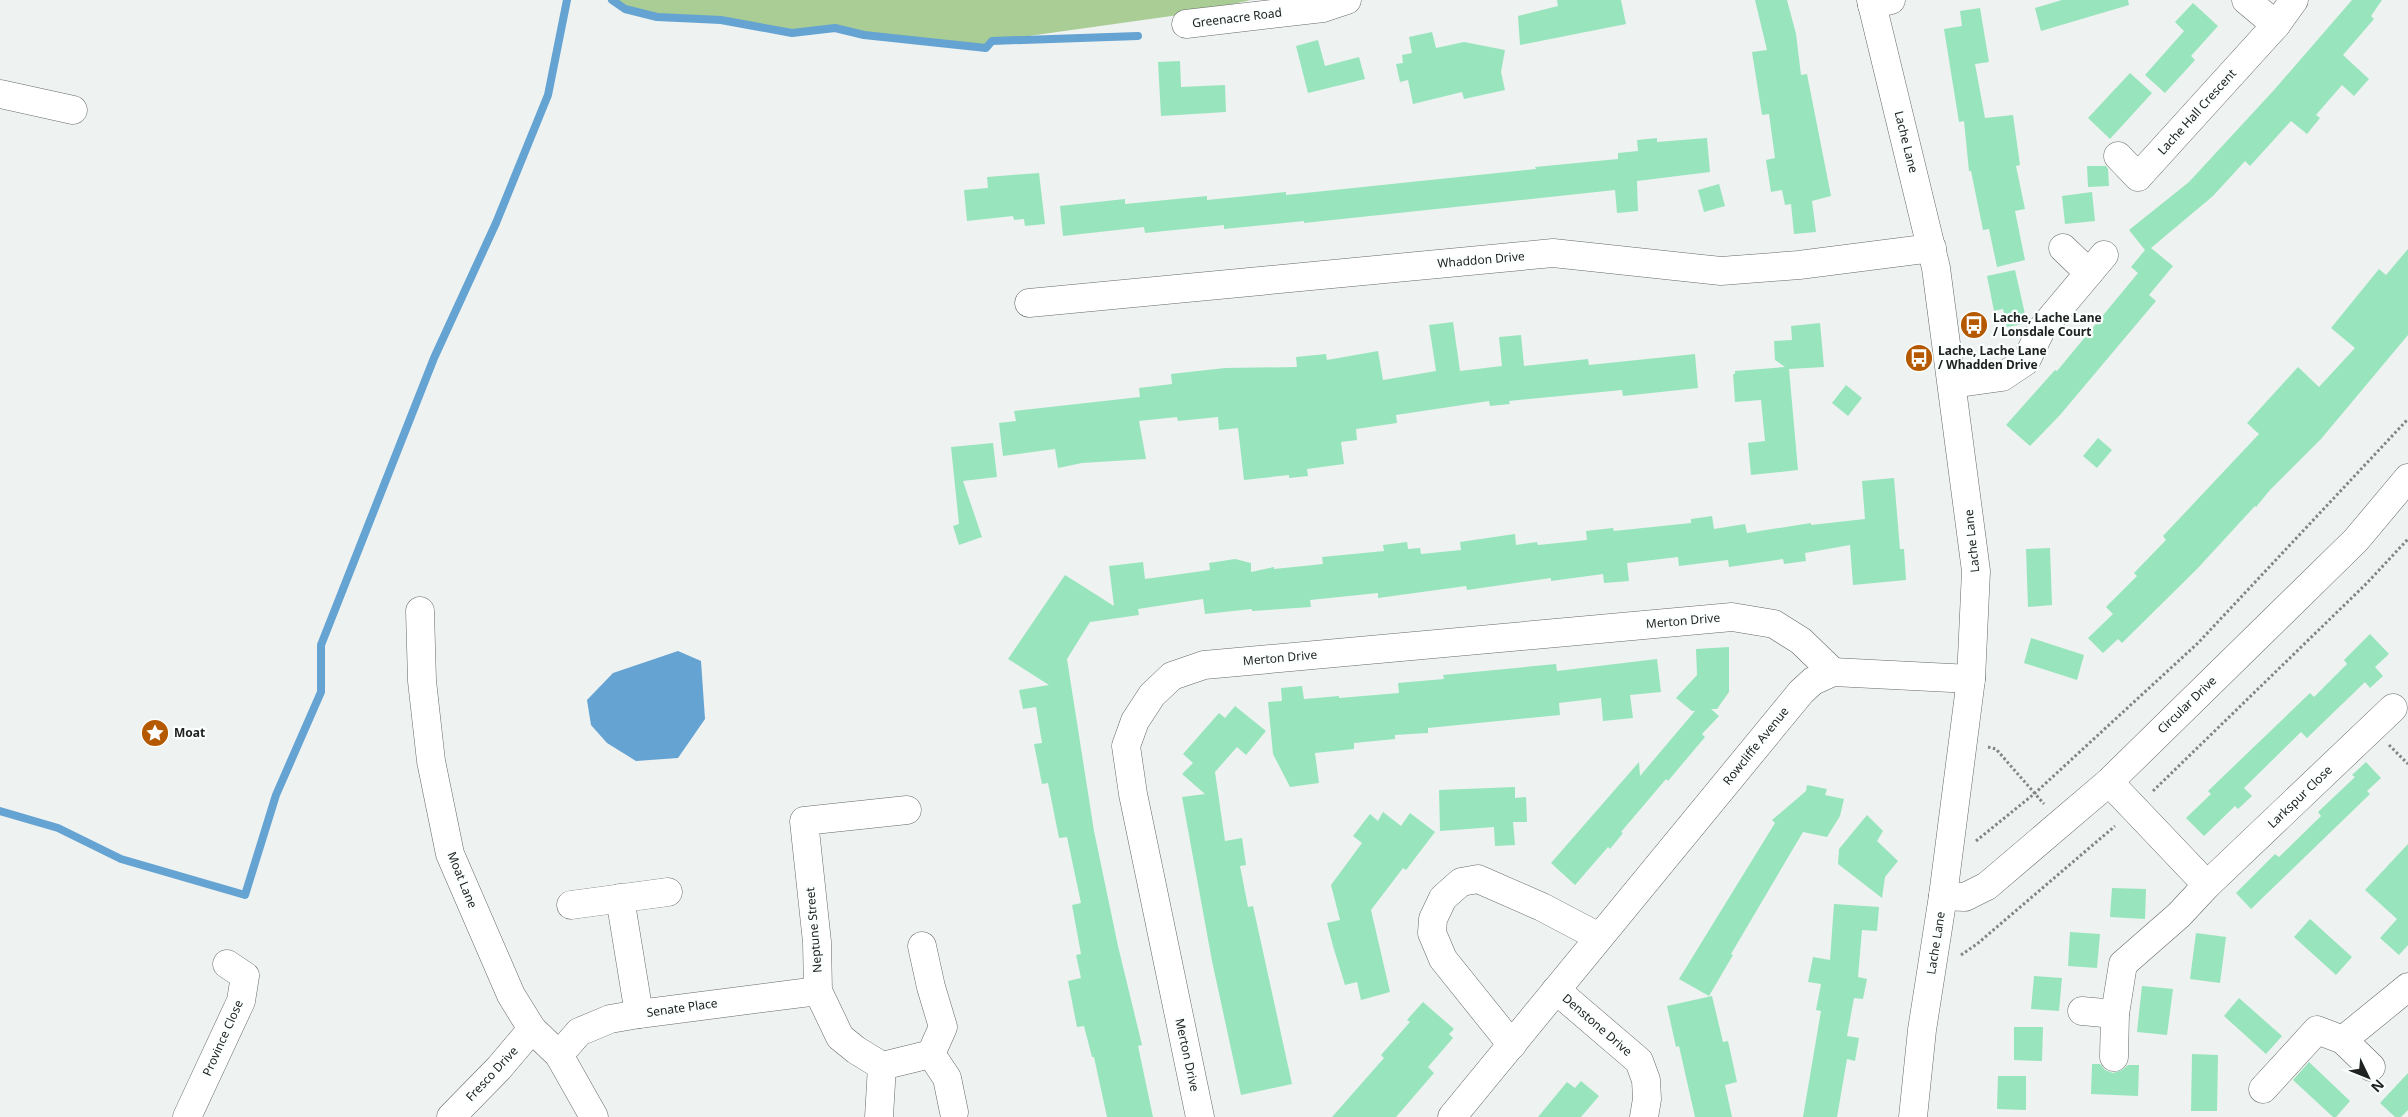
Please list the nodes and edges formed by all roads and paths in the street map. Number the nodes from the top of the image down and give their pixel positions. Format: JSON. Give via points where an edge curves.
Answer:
{"nodes":[{"id":1,"x":1347,"y":0,"type":"edge"},
{"id":2,"x":2246,"y":0,"type":"edge"},
{"id":3,"x":2294,"y":0,"type":"edge"},
{"id":4,"x":1878,"y":2,"type":"edge"},
{"id":5,"x":1186,"y":24,"type":"dead end"},
{"id":6,"x":2276,"y":25,"type":"junction"},
{"id":7,"x":0,"y":94,"type":"edge"},
{"id":8,"x":73,"y":110,"type":"dead end"},
{"id":9,"x":2118,"y":156,"type":"dead end"},
{"id":10,"x":1932,"y":248,"type":"junction"},
{"id":11,"x":2063,"y":248,"type":"dead end"},
{"id":12,"x":1030,"y":303,"type":"dead end"},
{"id":13,"x":1952,"y":384,"type":"junction"},
{"id":14,"x":2408,"y":419,"type":"edge"},
{"id":15,"x":2408,"y":478,"type":"edge"},
{"id":16,"x":2408,"y":538,"type":"edge"},
{"id":17,"x":420,"y":611,"type":"dead end"},
{"id":18,"x":1833,"y":672,"type":"junction"},
{"id":19,"x":1972,"y":679,"type":"junction"},
{"id":20,"x":2393,"y":708,"type":"dead end"},
{"id":21,"x":1964,"y":741,"type":"junction"},
{"id":22,"x":2109,"y":782,"type":"junction"},
{"id":23,"x":2034,"y":794,"type":"junction"},
{"id":24,"x":2134,"y":809,"type":"junction"},
{"id":25,"x":907,"y":810,"type":"dead end"},
{"id":26,"x":2061,"y":822,"type":"junction"},
{"id":27,"x":1950,"y":846,"type":"junction"},
{"id":28,"x":2207,"y":885,"type":"junction"},
{"id":29,"x":668,"y":892,"type":"dead end"},
{"id":30,"x":1943,"y":896,"type":"junction"},
{"id":31,"x":620,"y":898,"type":"junction"},
{"id":32,"x":571,"y":905,"type":"dead end"},
{"id":33,"x":1599,"y":937,"type":"junction"},
{"id":34,"x":922,"y":946,"type":"dead end"},
{"id":35,"x":227,"y":964,"type":"dead end"},
{"id":36,"x":1931,"y":975,"type":"junction"},
{"id":37,"x":2408,"y":987,"type":"edge"},
{"id":38,"x":1556,"y":990,"type":"junction"},
{"id":39,"x":818,"y":991,"type":"junction"},
{"id":40,"x":2082,"y":1012,"type":"dead end"},
{"id":41,"x":638,"y":1014,"type":"junction"},
{"id":42,"x":2115,"y":1014,"type":"junction"},
{"id":43,"x":532,"y":1030,"type":"junction"},
{"id":44,"x":2343,"y":1040,"type":"junction"},
{"id":45,"x":1512,"y":1045,"type":"junction"},
{"id":46,"x":931,"y":1054,"type":"junction"},
{"id":47,"x":559,"y":1055,"type":"junction"},
{"id":48,"x":2114,"y":1056,"type":"dead end"},
{"id":49,"x":882,"y":1066,"type":"junction"},
{"id":50,"x":2371,"y":1067,"type":"dead end"},
{"id":51,"x":2263,"y":1089,"type":"dead end"},
{"id":52,"x":954,"y":1112,"type":"dead end"},
{"id":53,"x":187,"y":1117,"type":"edge"},
{"id":54,"x":451,"y":1117,"type":"edge"},
{"id":55,"x":594,"y":1117,"type":"edge"},
{"id":56,"x":879,"y":1117,"type":"edge"},
{"id":57,"x":1200,"y":1117,"type":"edge"},
{"id":58,"x":1452,"y":1117,"type":"edge"},
{"id":59,"x":1644,"y":1117,"type":"edge"},
{"id":60,"x":1913,"y":1117,"type":"edge"}],
"edges":[{"from":1,"to":5,"type":"street","name":"Greenacre Road","via":[[1323,8]]},
{"from":2,"to":6,"type":"street"},
{"from":3,"to":6,"type":"street","name":"Lache Hall Crescent"},
{"from":4,"to":10,"type":"street","name":"Lache Lane"},
{"from":6,"to":9,"type":"street","name":"Lache Hall Crescent","via":[[2138,177]]},
{"from":7,"to":8,"type":"street"},
{"from":10,"to":12,"type":"street","name":"Whaddon Drive","via":[[1721,271],[1553,253]]},
{"from":10,"to":13,"type":"street","name":"Lache Lane"},
{"from":11,"to":13,"type":"street","via":[[2097,264],[2041,330],[2026,360],[2002,377]]},
{"from":13,"to":19,"type":"street","name":"Lache Lane","via":[[1976,570]]},
{"from":14,"to":23,"type":"path","via":[[2198,643]]},
{"from":15,"to":22,"type":"street","name":"Circular Drive","via":[[2356,540]]},
{"from":16,"to":24,"type":"path","via":[[2353,597]]},
{"from":17,"to":43,"type":"street","name":"Moat Lane","via":[[422,681],[431,760],[450,854],[511,995]]},
{"from":18,"to":19,"type":"street","name":"Rowcliffe Avenue"},
{"from":18,"to":33,"type":"street","name":"Rowcliffe Avenue","via":[[1813,681],[1801,692]]},
{"from":18,"to":57,"type":"street","name":"Merton Drive","via":[[1801,641],[1774,624],[1732,617],[1204,665],[1172,676],[1152,695],[1135,721],[1126,746]]},
{"from":19,"to":21,"type":"street","name":"Lache Lane"},
{"from":20,"to":28,"type":"street","name":"Larkspur Close"},
{"from":21,"to":23,"type":"path","via":[[1996,749]]},
{"from":21,"to":27,"type":"street","name":"Lache Lane"},
{"from":22,"to":24,"type":"street"},
{"from":22,"to":26,"type":"street","name":"Circular Drive"},
{"from":23,"to":26,"type":"path"},
{"from":23,"to":27,"type":"path","via":[[1974,842]]},
{"from":24,"to":28,"type":"street"},
{"from":24,"to":36,"type":"path","via":[[1977,944]]},
{"from":25,"to":39,"type":"street","name":"Neptune Street","via":[[804,821],[817,942]]},
{"from":26,"to":30,"type":"street","name":"Circular Drive","via":[[1986,886],[1965,897]]},
{"from":27,"to":30,"type":"street","name":"Lache Lane"},
{"from":28,"to":42,"type":"street","name":"Larkspur Close","via":[[2179,915],[2123,964]]},
{"from":29,"to":31,"type":"street"},
{"from":30,"to":36,"type":"street","name":"Lache Lane"},
{"from":31,"to":32,"type":"street"},
{"from":31,"to":41,"type":"street"},
{"from":33,"to":38,"type":"street","name":"Rowcliffe Avenue"},
{"from":33,"to":45,"type":"street","via":[[1478,879],[1461,882],[1443,898],[1432,933],[1443,959]]},
{"from":34,"to":46,"type":"street","via":[[943,1027]]},
{"from":35,"to":53,"type":"street","name":"Province Close","via":[[245,976],[241,1001]]},
{"from":36,"to":60,"type":"street","name":"Lache Lane"},
{"from":37,"to":44,"type":"street"},
{"from":38,"to":45,"type":"street","name":"Rowcliffe Avenue"},
{"from":38,"to":59,"type":"street","name":"Denstone Drive","via":[[1639,1061],[1646,1080]]},
{"from":39,"to":41,"type":"street","name":"Senate Place"},
{"from":39,"to":49,"type":"street","name":"Neptune Street","via":[[840,1036]]},
{"from":40,"to":42,"type":"street"},
{"from":41,"to":47,"type":"street","name":"Senate Place","via":[[579,1032]]},
{"from":42,"to":48,"type":"street","name":"Larkspur Close"},
{"from":43,"to":47,"type":"street","name":"Moat Lane"},
{"from":43,"to":54,"type":"street","name":"Fresco Drive"},
{"from":44,"to":50,"type":"street"},
{"from":44,"to":51,"type":"street","via":[[2318,1030]]},
{"from":45,"to":58,"type":"street","name":"Rowcliffe Avenue"},
{"from":46,"to":49,"type":"street"},
{"from":46,"to":52,"type":"street","via":[[947,1078]]},
{"from":47,"to":55,"type":"street","name":"Moat Lane"},
{"from":49,"to":56,"type":"street"}]}
